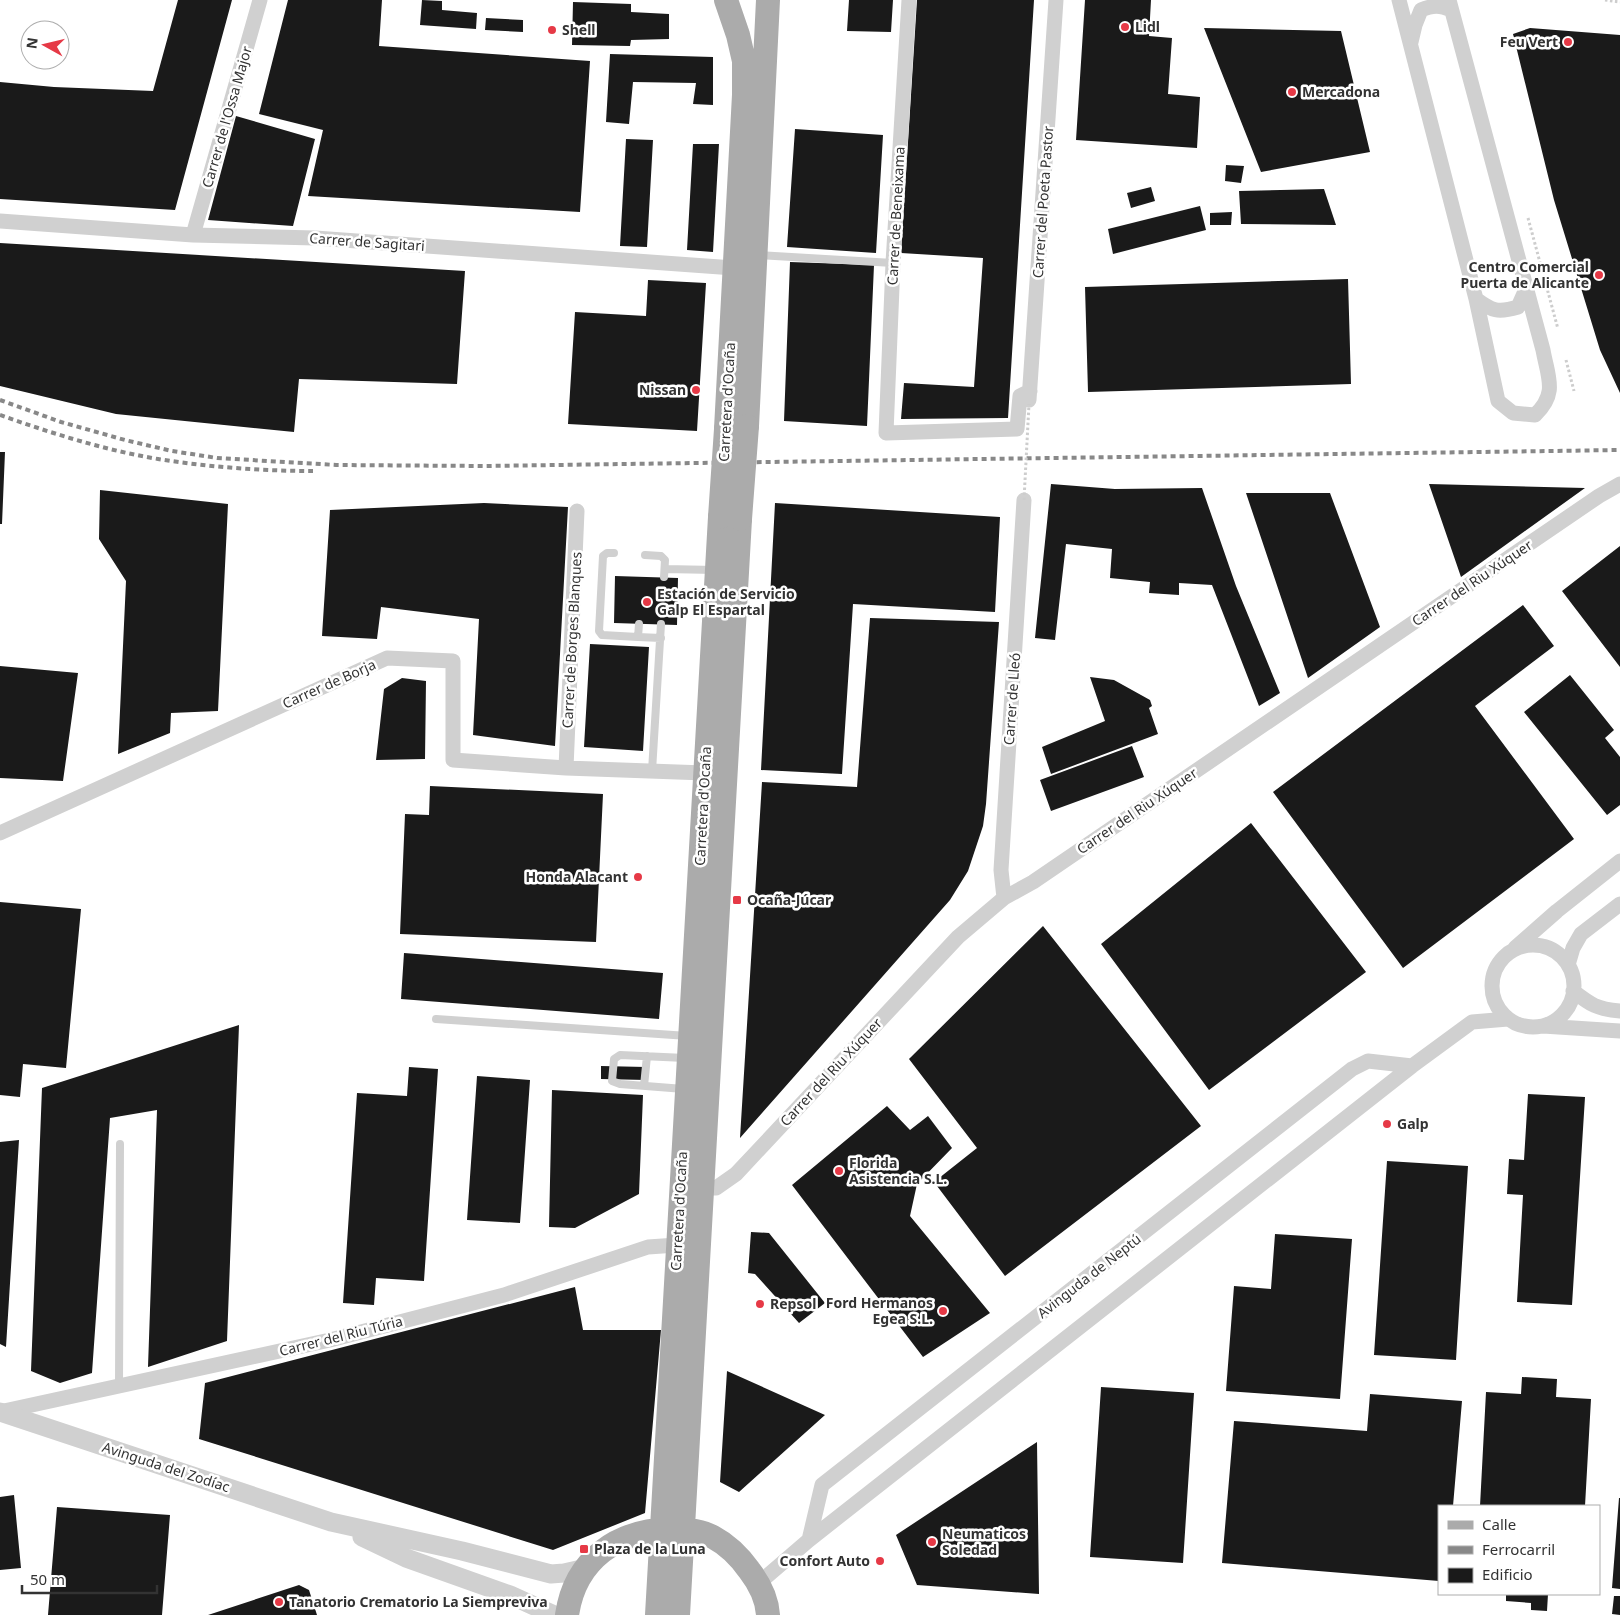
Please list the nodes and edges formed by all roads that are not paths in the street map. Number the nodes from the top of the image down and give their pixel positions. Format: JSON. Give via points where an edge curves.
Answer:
{"nodes":[{"id":1,"x":260,"y":0,"type":"edge"},
{"id":2,"x":726,"y":0,"type":"edge"},
{"id":3,"x":768,"y":0,"type":"edge"},
{"id":4,"x":909,"y":0,"type":"edge"},
{"id":5,"x":1056,"y":0,"type":"edge"},
{"id":6,"x":1399,"y":0,"type":"edge"},
{"id":7,"x":1450,"y":5,"type":"edge"},
{"id":8,"x":1411,"y":44,"type":"junction"},
{"id":9,"x":0,"y":221,"type":"edge"},
{"id":10,"x":193,"y":235,"type":"junction"},
{"id":11,"x":756,"y":255,"type":"junction"},
{"id":12,"x":893,"y":263,"type":"junction"},
{"id":13,"x":734,"y":268,"type":"junction"},
{"id":14,"x":1526,"y":289,"type":"junction"},
{"id":15,"x":1476,"y":299,"type":"junction"},
{"id":16,"x":736,"y":427,"type":"junction"},
{"id":17,"x":886,"y":433,"type":"joint"},
{"id":18,"x":1620,"y":484,"type":"edge"},
{"id":19,"x":1024,"y":500,"type":"road end"},
{"id":20,"x":578,"y":511,"type":"dead end"},
{"id":21,"x":730,"y":518,"type":"junction"},
{"id":22,"x":614,"y":553,"type":"dead end"},
{"id":23,"x":645,"y":555,"type":"dead end"},
{"id":24,"x":717,"y":570,"type":"junction"},
{"id":25,"x":638,"y":624,"type":"dead end"},
{"id":26,"x":662,"y":624,"type":"dead end"},
{"id":27,"x":638,"y":636,"type":"junction"},
{"id":28,"x":660,"y":638,"type":"junction"},
{"id":29,"x":728,"y":754,"type":"junction"},
{"id":30,"x":566,"y":768,"type":"junction"},
{"id":31,"x":652,"y":771,"type":"junction"},
{"id":32,"x":705,"y":773,"type":"junction"},
{"id":33,"x":0,"y":833,"type":"edge"},
{"id":34,"x":1620,"y":862,"type":"edge"},
{"id":35,"x":1004,"y":898,"type":"junction"},
{"id":36,"x":1620,"y":904,"type":"edge"},
{"id":37,"x":1513,"y":950,"type":"junction"},
{"id":38,"x":1568,"y":965,"type":"junction"},
{"id":39,"x":1573,"y":990,"type":"junction"},
{"id":40,"x":1620,"y":1011,"type":"edge"},
{"id":41,"x":436,"y":1019,"type":"dead end"},
{"id":42,"x":1508,"y":1019,"type":"junction"},
{"id":43,"x":1541,"y":1026,"type":"junction"},
{"id":44,"x":1620,"y":1030,"type":"edge"},
{"id":45,"x":689,"y":1047,"type":"junction"},
{"id":46,"x":647,"y":1056,"type":"junction"},
{"id":47,"x":1412,"y":1066,"type":"junction"},
{"id":48,"x":644,"y":1086,"type":"junction"},
{"id":49,"x":686,"y":1089,"type":"junction"},
{"id":50,"x":120,"y":1144,"type":"dead end"},
{"id":51,"x":702,"y":1188,"type":"junction"},
{"id":52,"x":677,"y":1245,"type":"junction"},
{"id":53,"x":119,"y":1386,"type":"junction"},
{"id":54,"x":0,"y":1412,"type":"edge"},
{"id":55,"x":331,"y":1522,"type":"junction"},
{"id":56,"x":673,"y":1529,"type":"junction"},
{"id":57,"x":809,"y":1540,"type":"junction"},
{"id":58,"x":586,"y":1568,"type":"junction"},
{"id":59,"x":759,"y":1583,"type":"junction"},
{"id":60,"x":770,"y":1614,"type":"edge"},
{"id":61,"x":554,"y":1615,"type":"edge"},
{"id":62,"x":567,"y":1615,"type":"edge"},
{"id":63,"x":657,"y":1615,"type":"edge"},
{"id":64,"x":678,"y":1615,"type":"edge"}],
"edges":[{"from":1,"to":10,"type":"street","name":"Carrer de l'Ossa Major"},
{"from":2,"to":13,"type":"main road","name":"Carretera d'Ocaña","via":[[744,61]]},
{"from":3,"to":11,"type":"main road","name":"Carretera d'Ocaña"},
{"from":4,"to":12,"type":"street","name":"Carrer de Beneixama"},
{"from":5,"to":17,"type":"street","name":"Carrer del Poeta Pastor","via":[[1030,397],[1020,396],[1017,429]]},
{"from":6,"to":8,"type":"street"},
{"from":7,"to":8,"type":"street","via":[[1431,5],[1421,10]]},
{"from":7,"to":14,"type":"street"},
{"from":8,"to":15,"type":"street"},
{"from":9,"to":10,"type":"street","name":"Carrer de Sagitari"},
{"from":10,"to":13,"type":"street","name":"Carrer de Sagitari","via":[[315,238]]},
{"from":11,"to":12,"type":"lane"},
{"from":11,"to":16,"type":"main road","name":"Carretera d'Ocaña"},
{"from":12,"to":17,"type":"street","name":"Carrer de Beneixama"},
{"from":13,"to":16,"type":"main road","name":"Carretera d'Ocaña"},
{"from":14,"to":15,"type":"street","via":[[1518,308],[1505,311],[1490,309]]},
{"from":14,"to":15,"type":"street","via":[[1550,389],[1545,405],[1535,415],[1513,413],[1498,401]]},
{"from":16,"to":21,"type":"main road","name":"Carretera d'Ocaña","bridge":true},
{"from":18,"to":35,"type":"street","name":"Carrer del Riu Xúquer","via":[[1033,882]]},
{"from":19,"to":35,"type":"street","name":"Carrer de Lleó","via":[[1001,870]]},
{"from":20,"to":30,"type":"street","name":"Carrer de Borges Blanques"},
{"from":21,"to":24,"type":"main road","name":"Carretera d'Ocaña"},
{"from":21,"to":29,"type":"main road","name":"Carretera d'Ocaña"},
{"from":22,"to":27,"type":"lane","via":[[603,556],[599,631],[602,635]]},
{"from":23,"to":24,"type":"lane","via":[[661,556],[665,560],[665,573]]},
{"from":24,"to":32,"type":"main road","name":"Carretera d'Ocaña"},
{"from":25,"to":27,"type":"lane"},
{"from":26,"to":28,"type":"lane"},
{"from":27,"to":28,"type":"lane"},
{"from":28,"to":31,"type":"lane"},
{"from":29,"to":32,"type":"street"},
{"from":29,"to":51,"type":"main road","name":"Carretera d'Ocaña"},
{"from":30,"to":31,"type":"street","name":"Carrer de Borja"},
{"from":30,"to":33,"type":"street","name":"Carrer de Borja","via":[[453,760],[453,661],[387,658]]},
{"from":31,"to":32,"type":"street","name":"Carrer de Borja"},
{"from":32,"to":45,"type":"main road","name":"Carretera d'Ocaña"},
{"from":34,"to":37,"type":"street"},
{"from":35,"to":51,"type":"street","name":"Carrer del Riu Xúquer","via":[[958,937],[736,1174],[716,1188]]},
{"from":36,"to":38,"type":"street","via":[[1581,934]]},
{"from":37,"to":38,"type":"street","via":[[1523,946],[1544,946]]},
{"from":37,"to":42,"type":"street","via":[[1495,970],[1492,983],[1493,997]]},
{"from":38,"to":39,"type":"street"},
{"from":39,"to":40,"type":"street","via":[[1602,1010]]},
{"from":39,"to":43,"type":"street","via":[[1563,1014]]},
{"from":41,"to":45,"type":"lane"},
{"from":42,"to":43,"type":"street","via":[[1524,1026]]},
{"from":42,"to":47,"type":"street","via":[[1472,1022]]},
{"from":43,"to":44,"type":"street"},
{"from":45,"to":46,"type":"lane"},
{"from":45,"to":49,"type":"main road","name":"Carretera d'Ocaña"},
{"from":46,"to":48,"type":"lane"},
{"from":46,"to":48,"type":"lane","via":[[620,1054],[614,1059],[612,1081]]},
{"from":47,"to":57,"type":"street"},
{"from":47,"to":57,"type":"street","name":"Avinguda de Neptú","via":[[1368,1061],[1352,1069],[822,1485]]},
{"from":48,"to":49,"type":"lane"},
{"from":49,"to":52,"type":"main road","name":"Carretera d'Ocaña"},
{"from":50,"to":53,"type":"lane"},
{"from":51,"to":56,"type":"main road","name":"Carretera d'Ocaña"},
{"from":52,"to":53,"type":"street","name":"Carrer del Riu Túria","via":[[648,1247],[504,1295],[330,1340]]},
{"from":52,"to":56,"type":"main road","name":"Carretera d'Ocaña"},
{"from":53,"to":54,"type":"street","name":"Carrer del Riu Túria"},
{"from":54,"to":55,"type":"street","name":"Avinguda del Zodíac"},
{"from":55,"to":58,"type":"street","name":"Avinguda del Zodíac","via":[[551,1574]]},
{"from":55,"to":61,"type":"street","name":"Avinguda del Zodíac","via":[[406,1558],[510,1595]]},
{"from":56,"to":58,"type":"main road","via":[[639,1532],[615,1542]]},
{"from":56,"to":59,"type":"main road","via":[[693,1530],[712,1536],[729,1547]]},
{"from":56,"to":63,"type":"main road","name":"Carretera d'Ocaña"},
{"from":56,"to":64,"type":"main road","name":"Carretera d'Ocaña"},
{"from":57,"to":59,"type":"street"},
{"from":58,"to":62,"type":"main road","via":[[578,1578]]},
{"from":59,"to":60,"type":"main road"}]}
